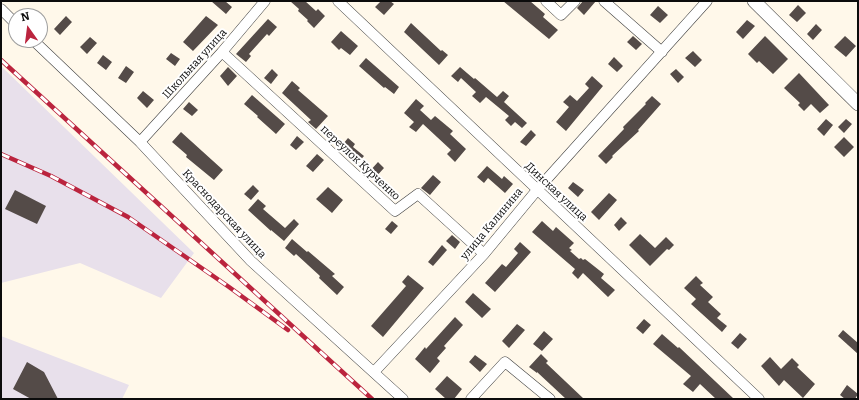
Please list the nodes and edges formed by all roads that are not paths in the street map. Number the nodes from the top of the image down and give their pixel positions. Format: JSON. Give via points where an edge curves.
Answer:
{"nodes":[{"id":1,"x":265,"y":1,"type":"edge"},
{"id":2,"x":338,"y":1,"type":"edge"},
{"id":3,"x":546,"y":1,"type":"edge"},
{"id":4,"x":575,"y":1,"type":"edge"},
{"id":5,"x":604,"y":1,"type":"edge"},
{"id":6,"x":707,"y":1,"type":"edge"},
{"id":7,"x":754,"y":1,"type":"edge"},
{"id":8,"x":41,"y":48,"type":"edge"},
{"id":9,"x":222,"y":52,"type":"junction"},
{"id":10,"x":662,"y":52,"type":"junction"},
{"id":11,"x":858,"y":104,"type":"edge"},
{"id":12,"x":140,"y":142,"type":"junction"},
{"id":13,"x":536,"y":190,"type":"junction"},
{"id":14,"x":484,"y":254,"type":"junction"},
{"id":15,"x":374,"y":372,"type":"junction"},
{"id":16,"x":403,"y":399,"type":"edge"},
{"id":17,"x":471,"y":399,"type":"edge"},
{"id":18,"x":550,"y":399,"type":"edge"},
{"id":19,"x":758,"y":399,"type":"edge"}],
"edges":[{"from":1,"to":9,"type":"street","name":"Школьная улица"},
{"from":2,"to":13,"type":"street","name":"Динская улица"},
{"from":3,"to":4,"type":"street","via":[[561,15]]},
{"from":5,"to":10,"type":"street"},
{"from":6,"to":10,"type":"street","name":"улица Калинина"},
{"from":7,"to":11,"type":"street"},
{"from":8,"to":12,"type":"street","name":"Краснодарская улица"},
{"from":9,"to":12,"type":"street","name":"Школьная улица"},
{"from":9,"to":14,"type":"street","name":"переулок Курченко","via":[[395,211],[418,194]]},
{"from":10,"to":13,"type":"street","name":"улица Калинина"},
{"from":12,"to":15,"type":"street","name":"Краснодарская улица","via":[[251,261]]},
{"from":13,"to":14,"type":"street","name":"улица Калинина"},
{"from":13,"to":19,"type":"street","name":"Динская улица"},
{"from":14,"to":15,"type":"street","name":"улица Калинина"},
{"from":15,"to":16,"type":"street","name":"Краснодарская улица"},
{"from":17,"to":18,"type":"street","via":[[505,362]]}]}
